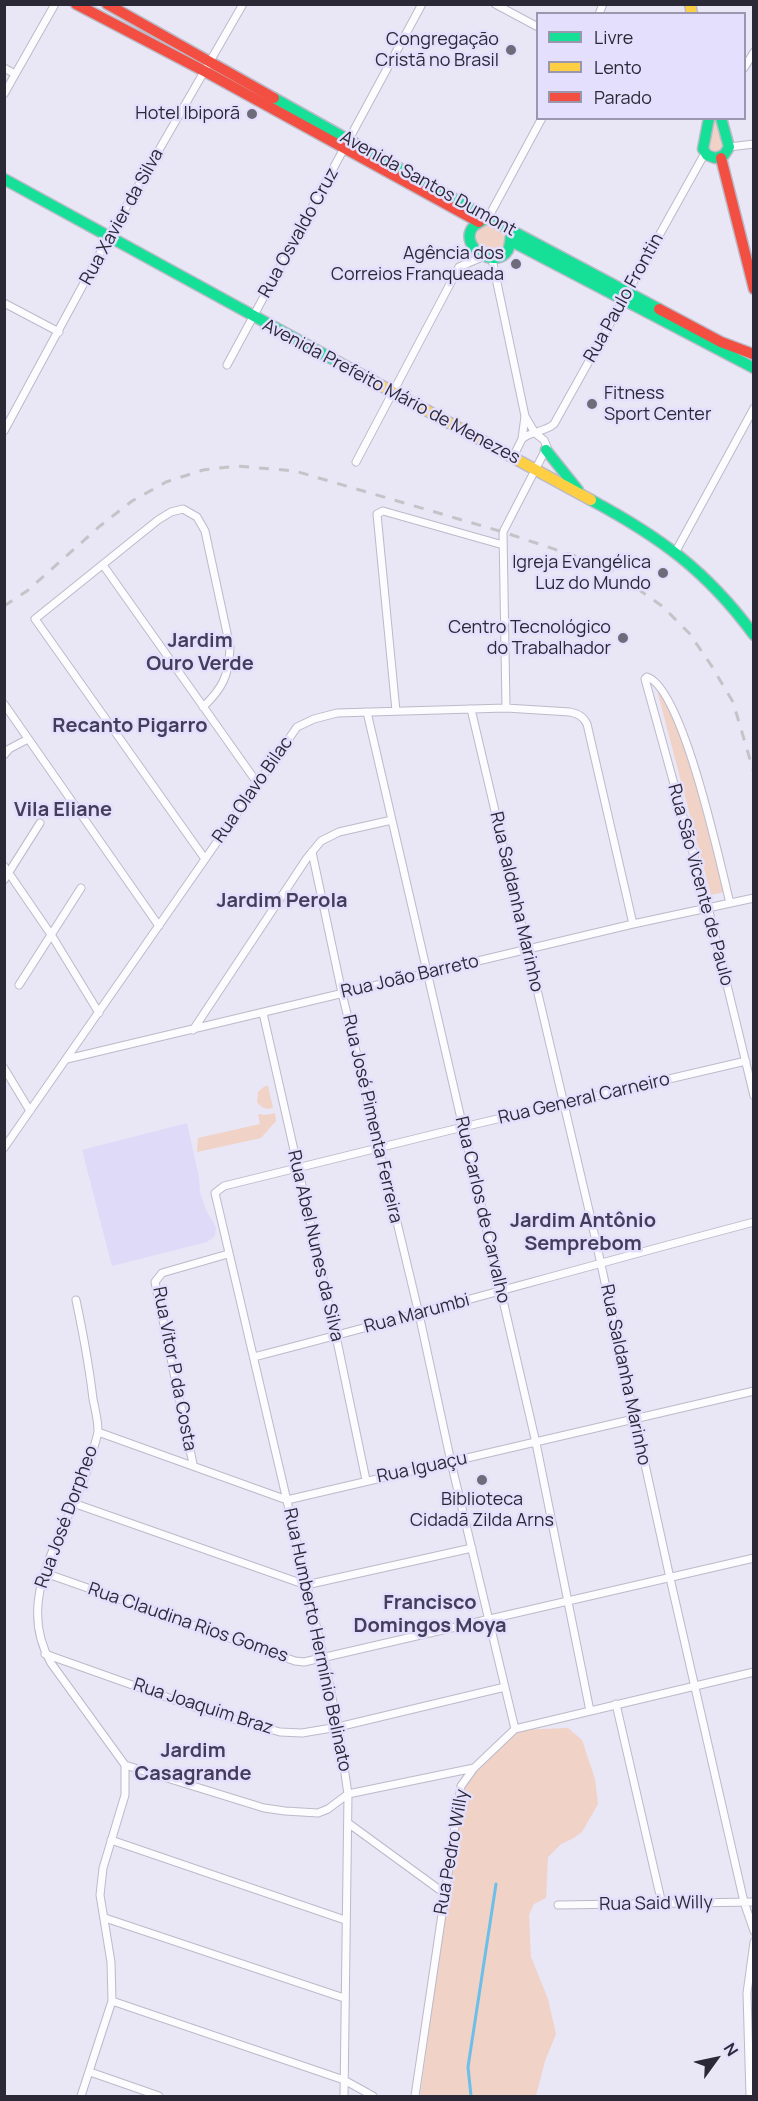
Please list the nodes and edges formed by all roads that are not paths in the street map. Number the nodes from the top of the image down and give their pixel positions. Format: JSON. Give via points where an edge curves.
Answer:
{"nodes":[{"id":1,"x":55,"y":4,"type":"edge"},
{"id":2,"x":76,"y":4,"type":"edge"},
{"id":3,"x":106,"y":4,"type":"edge"},
{"id":4,"x":243,"y":4,"type":"edge"},
{"id":5,"x":422,"y":4,"type":"edge"},
{"id":6,"x":495,"y":4,"type":"edge"},
{"id":7,"x":135,"y":21,"type":"junction"},
{"id":8,"x":536,"y":26,"type":"edge"},
{"id":9,"x":130,"y":33,"type":"junction"},
{"id":10,"x":208,"y":67,"type":"junction"},
{"id":11,"x":4,"y":68,"type":"edge"},
{"id":12,"x":15,"y":74,"type":"junction"},
{"id":13,"x":4,"y":94,"type":"edge"},
{"id":14,"x":541,"y":120,"type":"edge"},
{"id":15,"x":709,"y":120,"type":"edge"},
{"id":16,"x":722,"y":120,"type":"edge"},
{"id":17,"x":348,"y":144,"type":"junction"},
{"id":18,"x":753,"y":144,"type":"edge"},
{"id":19,"x":729,"y":147,"type":"junction"},
{"id":20,"x":705,"y":153,"type":"junction"},
{"id":21,"x":721,"y":158,"type":"junction"},
{"id":22,"x":4,"y":179,"type":"edge"},
{"id":23,"x":483,"y":220,"type":"junction"},
{"id":24,"x":110,"y":235,"type":"junction"},
{"id":25,"x":510,"y":236,"type":"junction"},
{"id":26,"x":487,"y":258,"type":"junction"},
{"id":27,"x":753,"y":289,"type":"edge"},
{"id":28,"x":625,"y":297,"type":"junction"},
{"id":29,"x":4,"y":303,"type":"edge"},
{"id":30,"x":253,"y":318,"type":"junction"},
{"id":31,"x":59,"y":332,"type":"junction"},
{"id":32,"x":753,"y":354,"type":"edge"},
{"id":33,"x":753,"y":363,"type":"edge"},
{"id":34,"x":227,"y":365,"type":"dead end"},
{"id":35,"x":753,"y":368,"type":"edge"},
{"id":36,"x":393,"y":391,"type":"junction"},
{"id":37,"x":753,"y":408,"type":"edge"},
{"id":38,"x":525,"y":416,"type":"junction"},
{"id":39,"x":7,"y":420,"type":"edge"},
{"id":40,"x":4,"y":431,"type":"edge"},
{"id":41,"x":536,"y":433,"type":"junction"},
{"id":42,"x":522,"y":439,"type":"junction"},
{"id":43,"x":546,"y":450,"type":"junction"},
{"id":44,"x":513,"y":457,"type":"junction"},
{"id":45,"x":356,"y":462,"type":"dead end"},
{"id":46,"x":535,"y":469,"type":"junction"},
{"id":47,"x":582,"y":494,"type":"junction"},
{"id":48,"x":503,"y":545,"type":"junction"},
{"id":49,"x":676,"y":551,"type":"junction"},
{"id":50,"x":103,"y":565,"type":"junction"},
{"id":51,"x":753,"y":635,"type":"edge"},
{"id":52,"x":4,"y":704,"type":"edge"},
{"id":53,"x":203,"y":707,"type":"junction"},
{"id":54,"x":506,"y":708,"type":"junction"},
{"id":55,"x":471,"y":709,"type":"junction"},
{"id":56,"x":396,"y":711,"type":"junction"},
{"id":57,"x":367,"y":712,"type":"junction"},
{"id":58,"x":28,"y":739,"type":"junction"},
{"id":59,"x":4,"y":755,"type":"edge"},
{"id":60,"x":258,"y":784,"type":"junction"},
{"id":61,"x":392,"y":820,"type":"junction"},
{"id":62,"x":40,"y":823,"type":"dead end"},
{"id":63,"x":312,"y":852,"type":"junction"},
{"id":64,"x":205,"y":859,"type":"junction"},
{"id":65,"x":7,"y":869,"type":"edge"},
{"id":66,"x":4,"y":880,"type":"edge"},
{"id":67,"x":81,"y":888,"type":"dead end"},
{"id":68,"x":753,"y":898,"type":"edge"},
{"id":69,"x":730,"y":903,"type":"junction"},
{"id":70,"x":708,"y":907,"type":"junction"},
{"id":71,"x":633,"y":924,"type":"junction"},
{"id":72,"x":159,"y":926,"type":"junction"},
{"id":73,"x":52,"y":936,"type":"junction"},
{"id":74,"x":526,"y":950,"type":"junction"},
{"id":75,"x":427,"y":973,"type":"junction"},
{"id":76,"x":19,"y":986,"type":"dead end"},
{"id":77,"x":342,"y":993,"type":"junction"},
{"id":78,"x":99,"y":1013,"type":"junction"},
{"id":79,"x":263,"y":1013,"type":"junction"},
{"id":80,"x":193,"y":1030,"type":"junction"},
{"id":81,"x":68,"y":1059,"type":"junction"},
{"id":82,"x":746,"y":1061,"type":"junction"},
{"id":83,"x":4,"y":1068,"type":"edge"},
{"id":84,"x":753,"y":1096,"type":"edge"},
{"id":85,"x":563,"y":1104,"type":"junction"},
{"id":86,"x":30,"y":1112,"type":"junction"},
{"id":87,"x":463,"y":1127,"type":"junction"},
{"id":88,"x":4,"y":1148,"type":"edge"},
{"id":89,"x":379,"y":1148,"type":"junction"},
{"id":90,"x":298,"y":1169,"type":"junction"},
{"id":91,"x":215,"y":1192,"type":"joint"},
{"id":92,"x":753,"y":1222,"type":"edge"},
{"id":93,"x":228,"y":1254,"type":"junction"},
{"id":94,"x":600,"y":1262,"type":"junction"},
{"id":95,"x":501,"y":1291,"type":"junction"},
{"id":96,"x":76,"y":1300,"type":"dead end"},
{"id":97,"x":419,"y":1314,"type":"junction"},
{"id":98,"x":336,"y":1336,"type":"junction"},
{"id":99,"x":254,"y":1357,"type":"junction"},
{"id":100,"x":753,"y":1391,"type":"edge"},
{"id":101,"x":635,"y":1420,"type":"junction"},
{"id":102,"x":98,"y":1432,"type":"junction"},
{"id":103,"x":536,"y":1443,"type":"junction"},
{"id":104,"x":451,"y":1462,"type":"junction"},
{"id":105,"x":193,"y":1464,"type":"junction"},
{"id":106,"x":366,"y":1480,"type":"junction"},
{"id":107,"x":287,"y":1500,"type":"junction"},
{"id":108,"x":73,"y":1503,"type":"junction"},
{"id":109,"x":472,"y":1548,"type":"junction"},
{"id":110,"x":753,"y":1558,"type":"edge"},
{"id":111,"x":45,"y":1573,"type":"junction"},
{"id":112,"x":670,"y":1578,"type":"junction"},
{"id":113,"x":306,"y":1586,"type":"junction"},
{"id":114,"x":568,"y":1602,"type":"junction"},
{"id":115,"x":490,"y":1620,"type":"junction"},
{"id":116,"x":45,"y":1654,"type":"junction"},
{"id":117,"x":324,"y":1659,"type":"junction"},
{"id":118,"x":753,"y":1672,"type":"edge"},
{"id":119,"x":695,"y":1686,"type":"junction"},
{"id":120,"x":505,"y":1687,"type":"junction"},
{"id":121,"x":616,"y":1704,"type":"junction"},
{"id":122,"x":590,"y":1711,"type":"junction"},
{"id":123,"x":338,"y":1727,"type":"junction"},
{"id":124,"x":515,"y":1729,"type":"junction"},
{"id":125,"x":126,"y":1765,"type":"junction"},
{"id":126,"x":474,"y":1768,"type":"junction"},
{"id":127,"x":348,"y":1794,"type":"junction"},
{"id":128,"x":348,"y":1823,"type":"junction"},
{"id":129,"x":111,"y":1840,"type":"junction"},
{"id":130,"x":444,"y":1893,"type":"junction"},
{"id":131,"x":744,"y":1902,"type":"junction"},
{"id":132,"x":753,"y":1902,"type":"edge"},
{"id":133,"x":558,"y":1905,"type":"dead end"},
{"id":134,"x":662,"y":1905,"type":"junction"},
{"id":135,"x":105,"y":1918,"type":"junction"},
{"id":136,"x":345,"y":1920,"type":"junction"},
{"id":137,"x":753,"y":1932,"type":"edge"},
{"id":138,"x":753,"y":1942,"type":"edge"},
{"id":139,"x":344,"y":1998,"type":"junction"},
{"id":140,"x":112,"y":2001,"type":"junction"},
{"id":141,"x":90,"y":2072,"type":"junction"},
{"id":142,"x":344,"y":2080,"type":"junction"},
{"id":143,"x":81,"y":2097,"type":"edge"},
{"id":144,"x":159,"y":2097,"type":"edge"},
{"id":145,"x":344,"y":2097,"type":"edge"},
{"id":146,"x":373,"y":2097,"type":"edge"},
{"id":147,"x":415,"y":2097,"type":"edge"},
{"id":148,"x":750,"y":2097,"type":"edge"}],
"edges":[{"from":1,"to":12,"type":"street"},
{"from":2,"to":9,"type":"main road","name":"Avenida Santos Dumont"},
{"from":3,"to":7,"type":"main road","name":"Avenida Santos Dumont"},
{"from":4,"to":10,"type":"street","name":"Rua Xavier da Silva"},
{"from":5,"to":17,"type":"street","name":"Rua Osvaldo Cruz"},
{"from":6,"to":8,"type":"street"},
{"from":7,"to":9,"type":"main road"},
{"from":7,"to":10,"type":"main road","name":"Avenida Santos Dumont"},
{"from":9,"to":10,"type":"main road","name":"Avenida Santos Dumont"},
{"from":10,"to":17,"type":"main road","name":"Avenida Santos Dumont"},
{"from":10,"to":24,"type":"street","name":"Rua Xavier da Silva"},
{"from":11,"to":12,"type":"street"},
{"from":12,"to":13,"type":"street"},
{"from":14,"to":23,"type":"street"},
{"from":15,"to":20,"type":"main road"},
{"from":16,"to":19,"type":"main road"},
{"from":17,"to":23,"type":"main road","name":"Avenida Santos Dumont"},
{"from":17,"to":30,"type":"street","name":"Rua Osvaldo Cruz"},
{"from":18,"to":19,"type":"street"},
{"from":19,"to":21,"type":"main road"},
{"from":20,"to":21,"type":"main road"},
{"from":20,"to":28,"type":"street","name":"Rua Paulo Frontin"},
{"from":21,"to":27,"type":"main road"},
{"from":22,"to":24,"type":"main road","name":"Avenida Prefeito Mário de Menezes"},
{"from":23,"to":25,"type":"main road","name":"Avenida Santos Dumont"},
{"from":23,"to":26,"type":"main road","via":[[474,226],[470,238],[473,249]]},
{"from":24,"to":30,"type":"main road","name":"Avenida Prefeito Mário de Menezes"},
{"from":24,"to":31,"type":"street","name":"Rua Xavier da Silva"},
{"from":25,"to":26,"type":"main road","via":[[505,253]]},
{"from":25,"to":28,"type":"main road","name":"Avenida Santos Dumont"},
{"from":26,"to":36,"type":"street","via":[[459,267]]},
{"from":26,"to":38,"type":"street"},
{"from":28,"to":32,"type":"main road","name":"Avenida Santos Dumont"},
{"from":28,"to":35,"type":"main road","name":"Avenida Santos Dumont"},
{"from":28,"to":41,"type":"street","name":"Rua Paulo Frontin","via":[[554,423]]},
{"from":29,"to":31,"type":"street"},
{"from":30,"to":34,"type":"street","name":"Rua Osvaldo Cruz"},
{"from":30,"to":36,"type":"main road","name":"Avenida Prefeito Mário de Menezes"},
{"from":31,"to":39,"type":"street","name":"Rua Xavier da Silva"},
{"from":32,"to":33,"type":"main road"},
{"from":36,"to":44,"type":"main road","name":"Avenida Prefeito Mário de Menezes"},
{"from":36,"to":45,"type":"street"},
{"from":37,"to":49,"type":"street"},
{"from":38,"to":41,"type":"street"},
{"from":38,"to":42,"type":"street"},
{"from":39,"to":40,"type":"street","name":"Rua Xavier da Silva"},
{"from":41,"to":42,"type":"street"},
{"from":41,"to":43,"type":"street","via":[[544,440]]},
{"from":42,"to":44,"type":"street"},
{"from":43,"to":46,"type":"street"},
{"from":43,"to":47,"type":"main road"},
{"from":44,"to":46,"type":"main road","name":"Avenida Prefeito Mário de Menezes"},
{"from":46,"to":47,"type":"main road","name":"Avenida Prefeito Mário de Menezes"},
{"from":46,"to":48,"type":"street","via":[[503,532]]},
{"from":47,"to":49,"type":"main road","name":"Avenida Prefeito Mário de Menezes"},
{"from":48,"to":54,"type":"street"},
{"from":48,"to":56,"type":"street","via":[[379,512],[376,517]]},
{"from":49,"to":51,"type":"main road","name":"Avenida Prefeito Mário de Menezes","via":[[727,598]]},
{"from":50,"to":53,"type":"street"},
{"from":50,"to":53,"type":"street","via":[[171,512],[183,509],[197,517],[204,531],[230,647],[230,666],[223,684]]},
{"from":50,"to":64,"type":"street","via":[[35,619]]},
{"from":52,"to":58,"type":"street"},
{"from":53,"to":60,"type":"street"},
{"from":54,"to":55,"type":"street","name":"Rua Olavo Bilac"},
{"from":54,"to":71,"type":"street","name":"Rua Olavo Bilac","via":[[570,712],[584,718]]},
{"from":55,"to":56,"type":"street","name":"Rua Olavo Bilac"},
{"from":55,"to":74,"type":"street","name":"Rua Saldanha Marinho"},
{"from":56,"to":57,"type":"street","name":"Rua Olavo Bilac"},
{"from":57,"to":60,"type":"street","name":"Rua Olavo Bilac","via":[[337,713],[297,727]]},
{"from":57,"to":61,"type":"street","name":"Rua Carlos de Carvalho"},
{"from":58,"to":59,"type":"street"},
{"from":58,"to":72,"type":"street"},
{"from":60,"to":64,"type":"street","name":"Rua Olavo Bilac"},
{"from":61,"to":63,"type":"street","via":[[339,832],[321,841]]},
{"from":61,"to":75,"type":"street","name":"Rua Carlos de Carvalho"},
{"from":62,"to":65,"type":"street"},
{"from":63,"to":77,"type":"street","name":"Rua José Pimenta Ferreira"},
{"from":63,"to":80,"type":"street"},
{"from":64,"to":72,"type":"street","name":"Rua Olavo Bilac"},
{"from":65,"to":66,"type":"street"},
{"from":65,"to":73,"type":"street"},
{"from":67,"to":73,"type":"street"},
{"from":68,"to":69,"type":"street","name":"Rua João Barreto"},
{"from":69,"to":70,"type":"street","name":"Rua João Barreto"},
{"from":69,"to":70,"type":"street","name":"Rua São Vicente de Paulo","via":[[687,741],[670,704],[649,677],[645,679]]},
{"from":70,"to":71,"type":"street","name":"Rua João Barreto"},
{"from":70,"to":82,"type":"street","name":"Rua São Vicente de Paulo"},
{"from":71,"to":74,"type":"street","name":"Rua João Barreto"},
{"from":72,"to":78,"type":"street","name":"Rua Olavo Bilac"},
{"from":73,"to":76,"type":"street"},
{"from":73,"to":78,"type":"street"},
{"from":74,"to":75,"type":"street","name":"Rua João Barreto"},
{"from":74,"to":85,"type":"street","name":"Rua Saldanha Marinho"},
{"from":75,"to":77,"type":"street","name":"Rua João Barreto"},
{"from":75,"to":87,"type":"street","name":"Rua Carlos de Carvalho"},
{"from":77,"to":79,"type":"street","name":"Rua João Barreto"},
{"from":77,"to":89,"type":"street","name":"Rua José Pimenta Ferreira"},
{"from":78,"to":81,"type":"street","name":"Rua Olavo Bilac"},
{"from":79,"to":80,"type":"street","name":"Rua João Barreto"},
{"from":79,"to":90,"type":"street","name":"Rua Abel Nunes da Silva"},
{"from":80,"to":81,"type":"street","name":"Rua João Barreto"},
{"from":81,"to":86,"type":"street","name":"Rua Olavo Bilac"},
{"from":82,"to":84,"type":"street","name":"Rua São Vicente de Paulo"},
{"from":82,"to":85,"type":"street","name":"Rua General Carneiro"},
{"from":83,"to":86,"type":"street"},
{"from":85,"to":87,"type":"street","name":"Rua General Carneiro"},
{"from":85,"to":94,"type":"street","name":"Rua Saldanha Marinho"},
{"from":86,"to":88,"type":"street","name":"Rua Olavo Bilac"},
{"from":87,"to":89,"type":"street","name":"Rua General Carneiro"},
{"from":87,"to":95,"type":"street","name":"Rua Carlos de Carvalho"},
{"from":89,"to":90,"type":"street","name":"Rua General Carneiro"},
{"from":89,"to":97,"type":"street","name":"Rua José Pimenta Ferreira"},
{"from":90,"to":91,"type":"street","name":"Rua General Carneiro","via":[[224,1186]]},
{"from":90,"to":98,"type":"street","name":"Rua Abel Nunes da Silva"},
{"from":91,"to":93,"type":"street","name":"Rua Humberto Hermínio Belinato"},
{"from":92,"to":94,"type":"street","name":"Rua Marumbi"},
{"from":93,"to":99,"type":"street","name":"Rua Humberto Hermínio Belinato"},
{"from":93,"to":105,"type":"street","name":"Rua Vitor P da Costa","via":[[162,1273],[155,1282]]},
{"from":94,"to":95,"type":"street","name":"Rua Marumbi"},
{"from":94,"to":101,"type":"street","name":"Rua Saldanha Marinho"},
{"from":95,"to":97,"type":"street","name":"Rua Marumbi"},
{"from":95,"to":103,"type":"street","name":"Rua Carlos de Carvalho"},
{"from":96,"to":102,"type":"street","name":"Rua José Dorpheo"},
{"from":97,"to":98,"type":"street","name":"Rua Marumbi"},
{"from":97,"to":104,"type":"street","name":"Rua José Pimenta Ferreira"},
{"from":98,"to":99,"type":"street","name":"Rua Marumbi"},
{"from":98,"to":106,"type":"street","name":"Rua Abel Nunes da Silva"},
{"from":99,"to":107,"type":"street","name":"Rua Humberto Hermínio Belinato"},
{"from":100,"to":101,"type":"street","name":"Rua Iguaçu"},
{"from":101,"to":103,"type":"street","name":"Rua Iguaçu"},
{"from":101,"to":112,"type":"street","name":"Rua Saldanha Marinho"},
{"from":102,"to":105,"type":"street"},
{"from":102,"to":108,"type":"street","name":"Rua José Dorpheo"},
{"from":103,"to":104,"type":"street","name":"Rua Iguaçu"},
{"from":103,"to":114,"type":"street","name":"Rua Carlos de Carvalho"},
{"from":104,"to":106,"type":"street","name":"Rua Iguaçu"},
{"from":104,"to":109,"type":"street","name":"Rua José Pimenta Ferreira"},
{"from":105,"to":107,"type":"street"},
{"from":106,"to":107,"type":"street","name":"Rua Iguaçu"},
{"from":107,"to":113,"type":"street","name":"Rua Humberto Hermínio Belinato"},
{"from":108,"to":111,"type":"street","name":"Rua José Dorpheo"},
{"from":108,"to":113,"type":"street"},
{"from":109,"to":113,"type":"street"},
{"from":109,"to":115,"type":"street","name":"Rua José Pimenta Ferreira"},
{"from":110,"to":112,"type":"street","name":"Rua Claudina Rios Gomes"},
{"from":111,"to":116,"type":"street","name":"Rua José Dorpheo","via":[[39,1587],[37,1617]]},
{"from":111,"to":117,"type":"street","name":"Rua Claudina Rios Gomes","via":[[295,1661]]},
{"from":112,"to":114,"type":"street","name":"Rua Claudina Rios Gomes"},
{"from":112,"to":119,"type":"street","name":"Rua Saldanha Marinho"},
{"from":113,"to":117,"type":"street","name":"Rua Humberto Hermínio Belinato"},
{"from":114,"to":115,"type":"street","name":"Rua Claudina Rios Gomes"},
{"from":114,"to":122,"type":"street","name":"Rua Carlos de Carvalho"},
{"from":115,"to":117,"type":"street","name":"Rua Claudina Rios Gomes"},
{"from":115,"to":120,"type":"street","name":"Rua José Pimenta Ferreira"},
{"from":116,"to":123,"type":"street","name":"Rua Joaquim Braz","via":[[211,1713],[280,1732]]},
{"from":116,"to":125,"type":"street","name":"Rua José Dorpheo"},
{"from":117,"to":123,"type":"street","name":"Rua Humberto Hermínio Belinato"},
{"from":118,"to":119,"type":"street"},
{"from":119,"to":121,"type":"street"},
{"from":119,"to":131,"type":"street","name":"Rua Saldanha Marinho"},
{"from":120,"to":123,"type":"street","name":"Rua Joaquim Braz"},
{"from":120,"to":124,"type":"street","name":"Rua José Pimenta Ferreira"},
{"from":121,"to":122,"type":"street"},
{"from":121,"to":134,"type":"street"},
{"from":122,"to":124,"type":"street"},
{"from":123,"to":127,"type":"street","name":"Rua Humberto Hermínio Belinato"},
{"from":124,"to":126,"type":"street","name":"Rua Pedro Willy"},
{"from":125,"to":127,"type":"street","via":[[274,1810],[324,1811]]},
{"from":125,"to":129,"type":"street","via":[[125,1795]]},
{"from":126,"to":127,"type":"street"},
{"from":126,"to":130,"type":"street","name":"Rua Pedro Willy","via":[[461,1786]]},
{"from":127,"to":128,"type":"street","name":"Rua Humberto Hermínio Belinato"},
{"from":128,"to":130,"type":"street"},
{"from":128,"to":136,"type":"street","name":"Rua Humberto Hermínio Belinato"},
{"from":129,"to":135,"type":"street","via":[[100,1895]]},
{"from":129,"to":136,"type":"street"},
{"from":130,"to":147,"type":"street","name":"Rua Pedro Willy"},
{"from":131,"to":132,"type":"street","name":"Rua Said Willy"},
{"from":131,"to":134,"type":"street","name":"Rua Said Willy"},
{"from":131,"to":137,"type":"street","name":"Rua Saldanha Marinho"},
{"from":133,"to":134,"type":"street","name":"Rua Said Willy"},
{"from":135,"to":139,"type":"street"},
{"from":135,"to":140,"type":"street"},
{"from":136,"to":139,"type":"street","name":"Rua Humberto Hermínio Belinato"},
{"from":138,"to":148,"type":"street","via":[[747,1993]]},
{"from":139,"to":142,"type":"street","name":"Rua Humberto Hermínio Belinato"},
{"from":140,"to":141,"type":"street"},
{"from":140,"to":142,"type":"street"},
{"from":141,"to":143,"type":"street"},
{"from":141,"to":144,"type":"street"},
{"from":142,"to":145,"type":"street","name":"Rua Humberto Hermínio Belinato"},
{"from":142,"to":146,"type":"street"}]}
